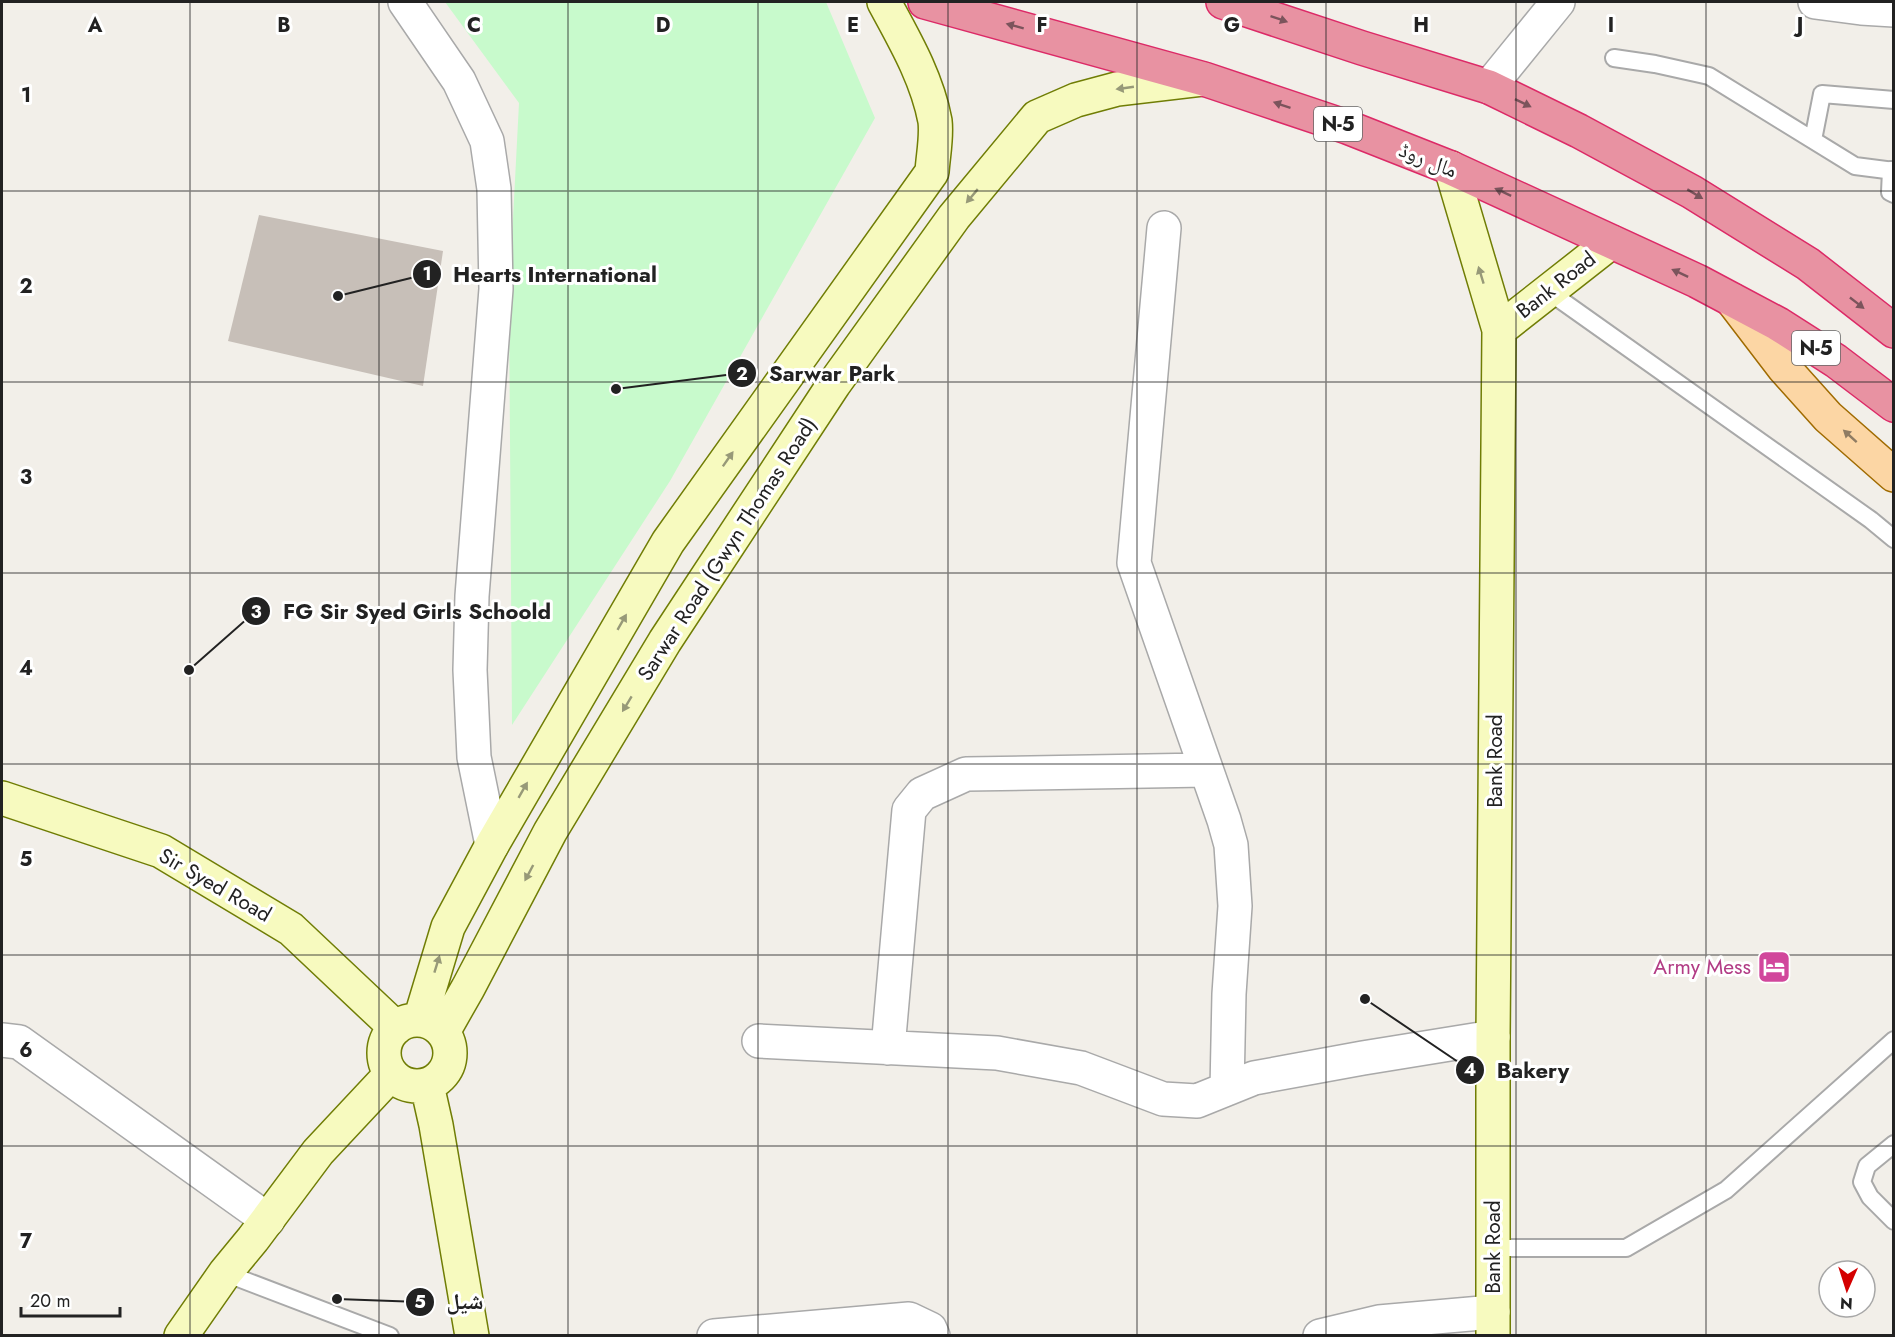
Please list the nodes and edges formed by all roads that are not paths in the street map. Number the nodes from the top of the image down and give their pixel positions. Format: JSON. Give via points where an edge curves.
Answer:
{"nodes":[{"id":1,"x":405,"y":2,"type":"edge"},
{"id":2,"x":884,"y":2,"type":"edge"},
{"id":3,"x":925,"y":2,"type":"edge"},
{"id":4,"x":1228,"y":2,"type":"edge"},
{"id":5,"x":1558,"y":2,"type":"edge"},
{"id":6,"x":1815,"y":2,"type":"edge"},
{"id":7,"x":1893,"y":10,"type":"edge"},
{"id":8,"x":1614,"y":58,"type":"dead end"},
{"id":9,"x":1204,"y":79,"type":"junction"},
{"id":10,"x":1489,"y":87,"type":"junction"},
{"id":11,"x":1893,"y":100,"type":"edge"},
{"id":12,"x":1814,"y":140,"type":"junction"},
{"id":13,"x":1450,"y":168,"type":"junction"},
{"id":14,"x":1892,"y":170,"type":"edge"},
{"id":15,"x":1893,"y":194,"type":"edge"},
{"id":16,"x":1164,"y":228,"type":"dead end"},
{"id":17,"x":1611,"y":242,"type":"junction"},
{"id":18,"x":1550,"y":290,"type":"junction"},
{"id":19,"x":1732,"y":300,"type":"junction"},
{"id":20,"x":1499,"y":330,"type":"junction"},
{"id":21,"x":1893,"y":331,"type":"edge"},
{"id":22,"x":1893,"y":405,"type":"edge"},
{"id":23,"x":1893,"y":475,"type":"edge"},
{"id":24,"x":1893,"y":538,"type":"edge"},
{"id":25,"x":1206,"y":770,"type":"junction"},
{"id":26,"x":2,"y":798,"type":"edge"},
{"id":27,"x":492,"y":845,"type":"junction"},
{"id":28,"x":420,"y":1027,"type":"junction"},
{"id":29,"x":1493,"y":1037,"type":"junction"},
{"id":30,"x":2,"y":1040,"type":"edge"},
{"id":31,"x":1893,"y":1040,"type":"edge"},
{"id":32,"x":759,"y":1041,"type":"dead end"},
{"id":33,"x":888,"y":1048,"type":"junction"},
{"id":34,"x":392,"y":1074,"type":"junction"},
{"id":35,"x":427,"y":1085,"type":"junction"},
{"id":36,"x":1227,"y":1089,"type":"junction"},
{"id":37,"x":1893,"y":1144,"type":"edge"},
{"id":38,"x":268,"y":1220,"type":"junction"},
{"id":39,"x":1893,"y":1221,"type":"edge"},
{"id":40,"x":1493,"y":1248,"type":"junction"},
{"id":41,"x":225,"y":1274,"type":"junction"},
{"id":42,"x":1493,"y":1324,"type":"edge"},
{"id":43,"x":181,"y":1335,"type":"edge"},
{"id":44,"x":390,"y":1335,"type":"edge"},
{"id":45,"x":472,"y":1335,"type":"edge"},
{"id":46,"x":714,"y":1335,"type":"edge"},
{"id":47,"x":933,"y":1335,"type":"edge"},
{"id":48,"x":1320,"y":1335,"type":"edge"}],
"edges":[{"from":1,"to":27,"type":"street","via":[[459,81],[487,141],[494,189],[503,288],[472,596],[470,670],[474,757]]},
{"from":27,"to":2,"type":"street","one_way":true,"via":[[668,543],[932,172],[935,122],[927,91],[915,58]]},
{"from":9,"to":3,"type":"highway","name":"مال روڈ","number":"N-5","one_way":true},
{"from":4,"to":10,"type":"highway","one_way":true},
{"from":5,"to":10,"type":"street"},
{"from":6,"to":7,"type":"street"},
{"from":8,"to":12,"type":"lane","via":[[1709,76]]},
{"from":13,"to":9,"type":"highway","name":"مال روڈ","number":"N-5","one_way":true,"via":[[1347,127]]},
{"from":9,"to":28,"type":"street","name":"Sarwar Road (Gwyn Thomas Road)","one_way":true,"via":[[1117,89],[1037,117],[954,216],[834,384],[664,641],[550,832],[468,988]]},
{"from":10,"to":21,"type":"highway","one_way":true,"via":[[1692,192],[1808,264]]},
{"from":11,"to":12,"type":"lane","via":[[1822,94]]},
{"from":12,"to":14,"type":"lane","via":[[1854,166]]},
{"from":17,"to":13,"type":"highway","name":"مال روڈ","number":"N-5","one_way":true},
{"from":20,"to":13,"type":"street","one_way":true},
{"from":14,"to":15,"type":"lane"},
{"from":16,"to":25,"type":"street","via":[[1134,563]]},
{"from":17,"to":18,"type":"street","name":"Bank Road"},
{"from":19,"to":17,"type":"highway","name":"مال روڈ","number":"N-5","one_way":true},
{"from":18,"to":20,"type":"street","name":"Bank Road"},
{"from":18,"to":24,"type":"lane"},
{"from":19,"to":22,"type":"highway","name":"مال روڈ","number":"N-5","via":[[1836,361]]},
{"from":23,"to":19,"type":"main road","one_way":true,"via":[[1784,368]]},
{"from":20,"to":29,"type":"street","name":"Bank Road"},
{"from":25,"to":33,"type":"street","via":[[966,774],[922,794],[909,810]]},
{"from":25,"to":36,"type":"street","via":[[1231,845],[1235,906]]},
{"from":26,"to":28,"type":"street","name":"Sir Syed Road","via":[[161,851],[291,929]]},
{"from":28,"to":27,"type":"street","one_way":true,"via":[[448,927]]},
{"from":28,"to":34,"type":"street","via":[[387,1038],[385,1063]]},
{"from":28,"to":35,"type":"street","via":[[449,1043],[447,1069]]},
{"from":29,"to":36,"type":"street","via":[[1254,1078]]},
{"from":29,"to":40,"type":"street","name":"Bank Road"},
{"from":30,"to":38,"type":"street","via":[[19,1042]]},
{"from":31,"to":40,"type":"lane","via":[[1726,1190],[1626,1248]]},
{"from":32,"to":33,"type":"street"},
{"from":33,"to":36,"type":"street","via":[[998,1053],[1081,1068],[1163,1099],[1197,1101]]},
{"from":34,"to":35,"type":"street","via":[[402,1083]]},
{"from":34,"to":38,"type":"street","via":[[318,1152]]},
{"from":35,"to":45,"type":"street"},
{"from":37,"to":39,"type":"lane","via":[[1867,1166],[1862,1182],[1870,1197]]},
{"from":38,"to":41,"type":"street"},
{"from":40,"to":42,"type":"street","name":"Bank Road"},
{"from":41,"to":43,"type":"street"},
{"from":41,"to":44,"type":"lane"},
{"from":42,"to":48,"type":"street","via":[[1379,1322]]},
{"from":46,"to":47,"type":"street","via":[[909,1319],[930,1329]]}]}
